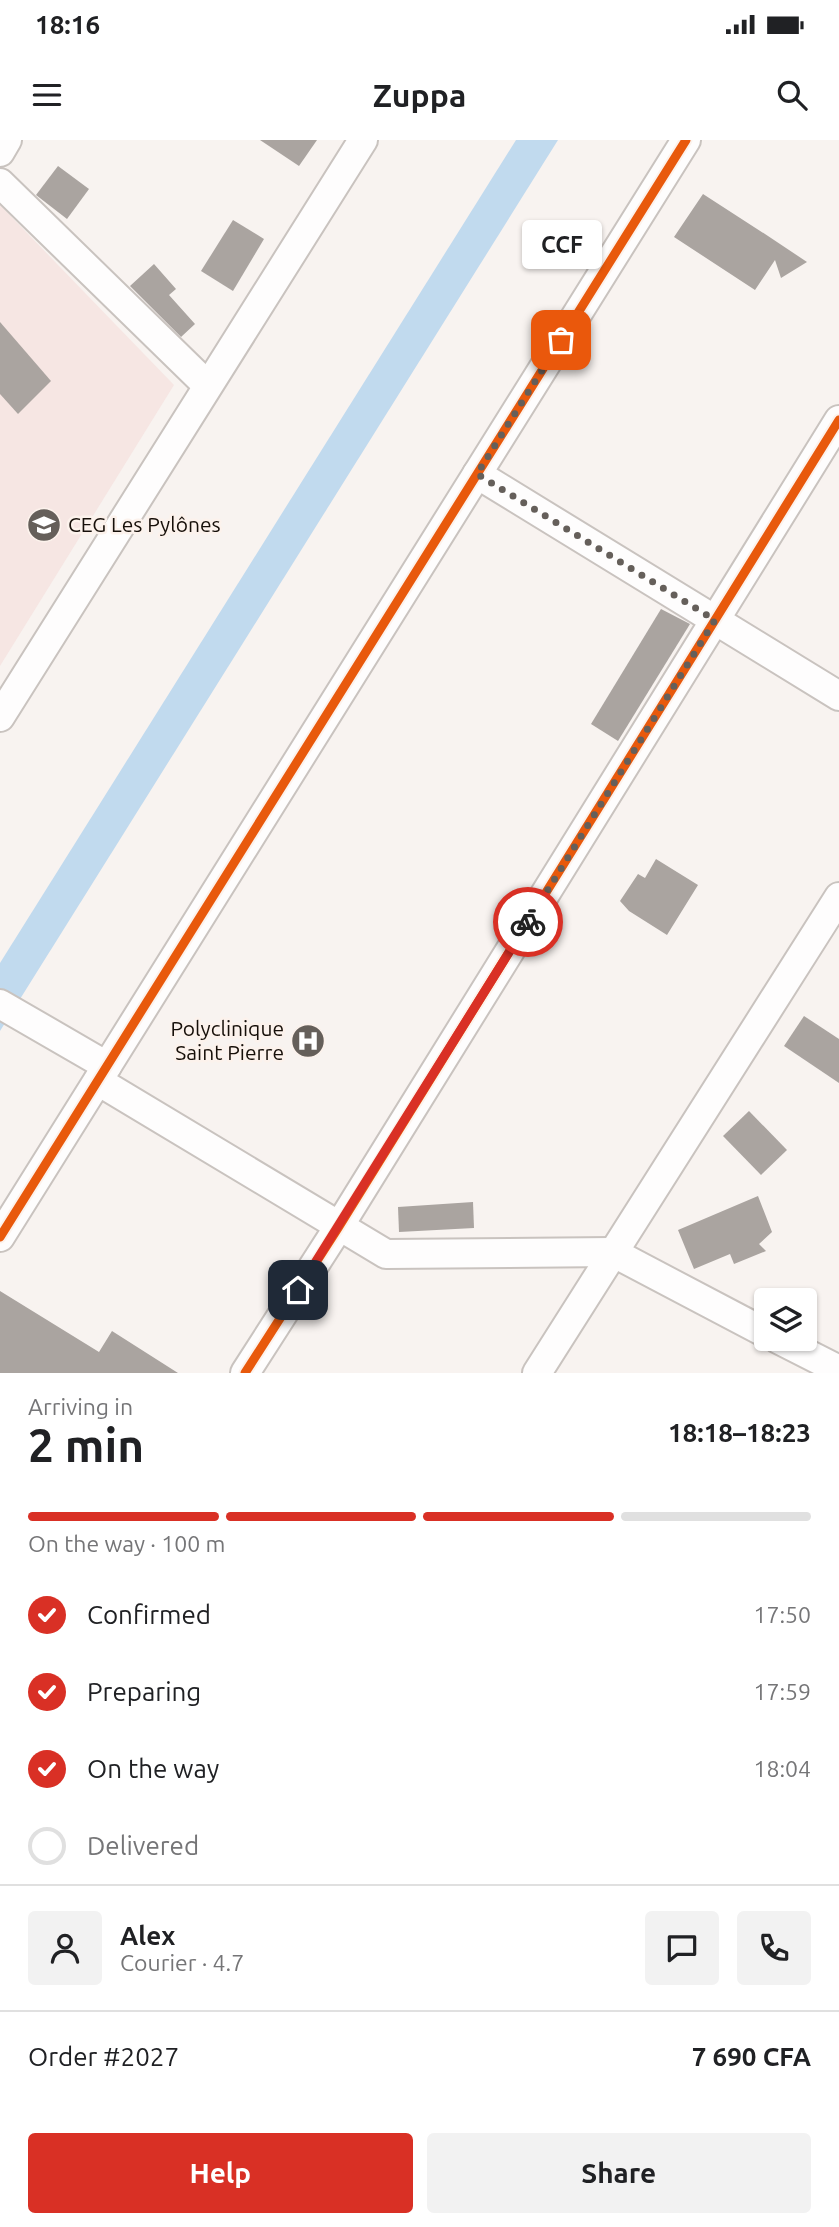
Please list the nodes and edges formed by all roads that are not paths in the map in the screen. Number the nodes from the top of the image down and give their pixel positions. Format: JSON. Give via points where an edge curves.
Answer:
{"nodes":[{"id":1,"x":6,"y":140,"type":"edge"},
{"id":2,"x":363,"y":140,"type":"edge"},
{"id":3,"x":686,"y":140,"type":"edge"},
{"id":4,"x":0,"y":152,"type":"edge"},
{"id":5,"x":0,"y":183,"type":"edge"},
{"id":6,"x":207,"y":385,"type":"junction"},
{"id":7,"x":839,"y":420,"type":"edge"},
{"id":8,"x":477,"y":474,"type":"junction"},
{"id":9,"x":715,"y":620,"type":"junction"},
{"id":10,"x":839,"y":696,"type":"edge"},
{"id":11,"x":0,"y":717,"type":"edge"},
{"id":12,"x":839,"y":897,"type":"edge"},
{"id":13,"x":6,"y":1008,"type":"edge"},
{"id":14,"x":102,"y":1073,"type":"junction"},
{"id":15,"x":338,"y":1228,"type":"junction"},
{"id":16,"x":0,"y":1237,"type":"edge"},
{"id":17,"x":612,"y":1252,"type":"junction"},
{"id":18,"x":754,"y":1326,"type":"edge"},
{"id":19,"x":802,"y":1351,"type":"edge"},
{"id":20,"x":839,"y":1370,"type":"edge"},
{"id":21,"x":245,"y":1373,"type":"edge"},
{"id":22,"x":537,"y":1373,"type":"edge"}],
"edges":[{"from":1,"to":4,"type":"street"},
{"from":2,"to":6,"type":"street"},
{"from":3,"to":8,"type":"street"},
{"from":5,"to":6,"type":"street"},
{"from":6,"to":11,"type":"street"},
{"from":7,"to":9,"type":"street"},
{"from":8,"to":9,"type":"street"},
{"from":8,"to":14,"type":"street"},
{"from":9,"to":10,"type":"street"},
{"from":9,"to":15,"type":"street"},
{"from":12,"to":17,"type":"street"},
{"from":13,"to":14,"type":"street"},
{"from":14,"to":15,"type":"street"},
{"from":14,"to":16,"type":"street"},
{"from":15,"to":17,"type":"street","via":[[386,1254]]},
{"from":15,"to":21,"type":"street"},
{"from":17,"to":18,"type":"street"},
{"from":17,"to":22,"type":"street"},
{"from":19,"to":20,"type":"street"}]}
